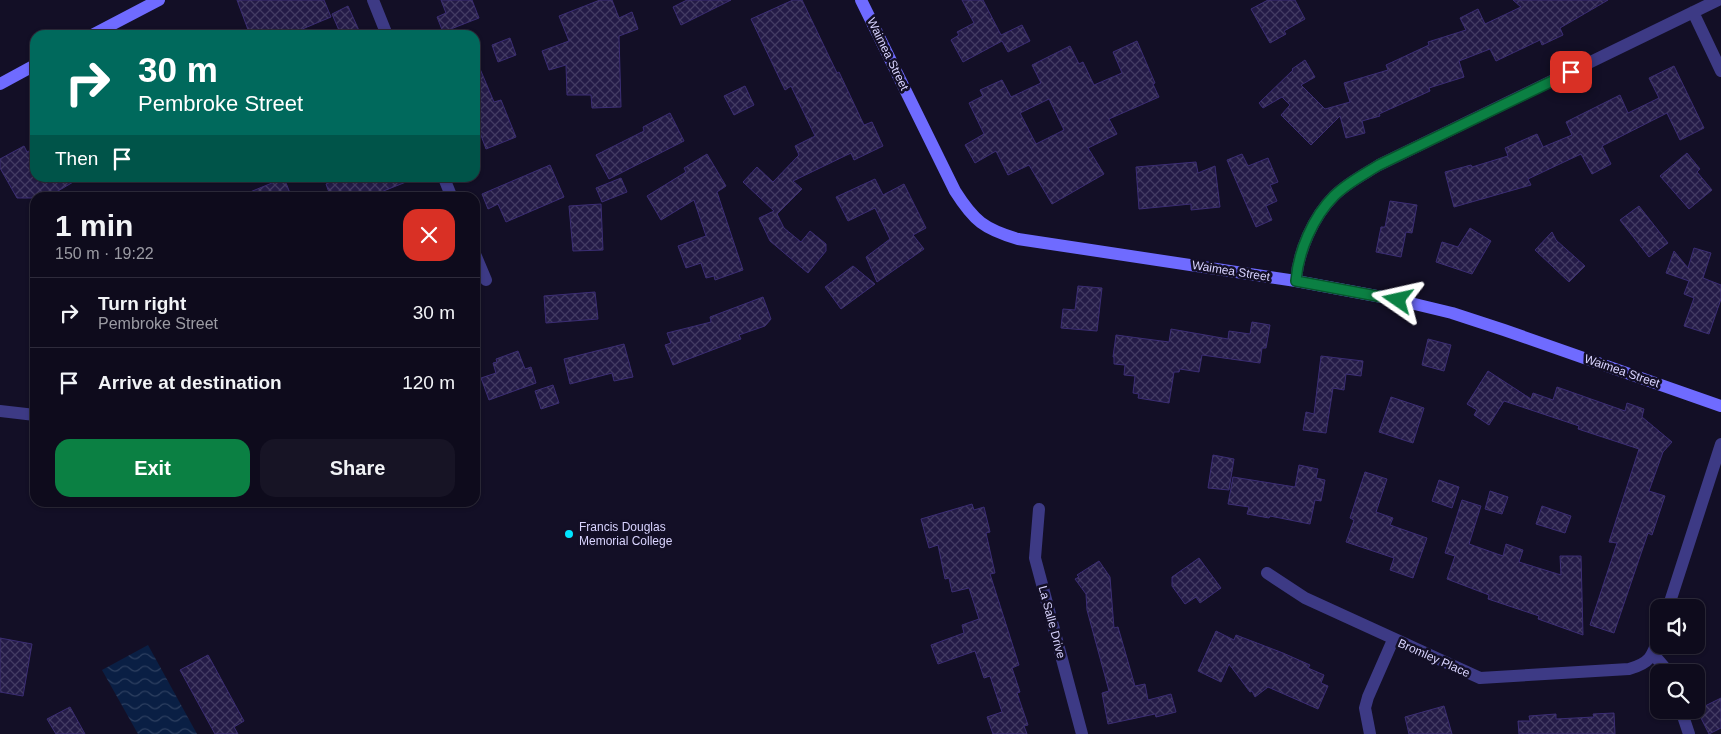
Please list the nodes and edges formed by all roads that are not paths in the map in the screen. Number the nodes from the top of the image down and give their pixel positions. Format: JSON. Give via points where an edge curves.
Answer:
{"nodes":[{"id":1,"x":159,"y":0,"type":"edge"},
{"id":2,"x":373,"y":0,"type":"edge"},
{"id":3,"x":861,"y":0,"type":"edge"},
{"id":4,"x":1718,"y":0,"type":"edge"},
{"id":5,"x":1693,"y":12,"type":"junction"},
{"id":6,"x":102,"y":30,"type":"edge"},
{"id":7,"x":385,"y":30,"type":"edge"},
{"id":8,"x":30,"y":68,"type":"edge"},
{"id":9,"x":1721,"y":71,"type":"edge"},
{"id":10,"x":0,"y":84,"type":"edge"},
{"id":11,"x":480,"y":266,"type":"edge"},
{"id":12,"x":486,"y":280,"type":"dead end"},
{"id":13,"x":1296,"y":281,"type":"junction"},
{"id":14,"x":1721,"y":406,"type":"edge"},
{"id":15,"x":0,"y":410,"type":"edge"},
{"id":16,"x":30,"y":414,"type":"edge"},
{"id":17,"x":1721,"y":444,"type":"edge"},
{"id":18,"x":1039,"y":509,"type":"dead end"},
{"id":19,"x":1267,"y":573,"type":"dead end"},
{"id":20,"x":1671,"y":599,"type":"edge"},
{"id":21,"x":1393,"y":640,"type":"junction"},
{"id":22,"x":1653,"y":654,"type":"joint"},
{"id":23,"x":1662,"y":664,"type":"edge"},
{"id":24,"x":1683,"y":719,"type":"edge"},
{"id":25,"x":1082,"y":734,"type":"edge"},
{"id":26,"x":1370,"y":734,"type":"edge"},
{"id":27,"x":1689,"y":734,"type":"edge"}],
"edges":[{"from":1,"to":6,"type":"main road"},
{"from":2,"to":7,"type":"street"},
{"from":3,"to":13,"type":"main road","name":"Waimea Street","via":[[955,191],[968,212],[981,224],[1018,239]]},
{"from":4,"to":5,"type":"street"},
{"from":5,"to":9,"type":"street"},
{"from":5,"to":13,"type":"street","via":[[1352,181],[1320,214],[1308,237]]},
{"from":8,"to":10,"type":"main road"},
{"from":11,"to":12,"type":"street"},
{"from":13,"to":14,"type":"main road","name":"Waimea Street","via":[[1452,313]]},
{"from":15,"to":16,"type":"street"},
{"from":17,"to":20,"type":"street"},
{"from":18,"to":25,"type":"street","name":"La Salle Drive","via":[[1035,558]]},
{"from":19,"to":21,"type":"street","name":"Bromley Place","via":[[1304,598]]},
{"from":21,"to":22,"type":"street","name":"Bromley Place","via":[[1480,678],[1629,669],[1644,664]]},
{"from":21,"to":26,"type":"street","via":[[1365,708]]},
{"from":22,"to":23,"type":"street"},
{"from":24,"to":27,"type":"street"}]}
